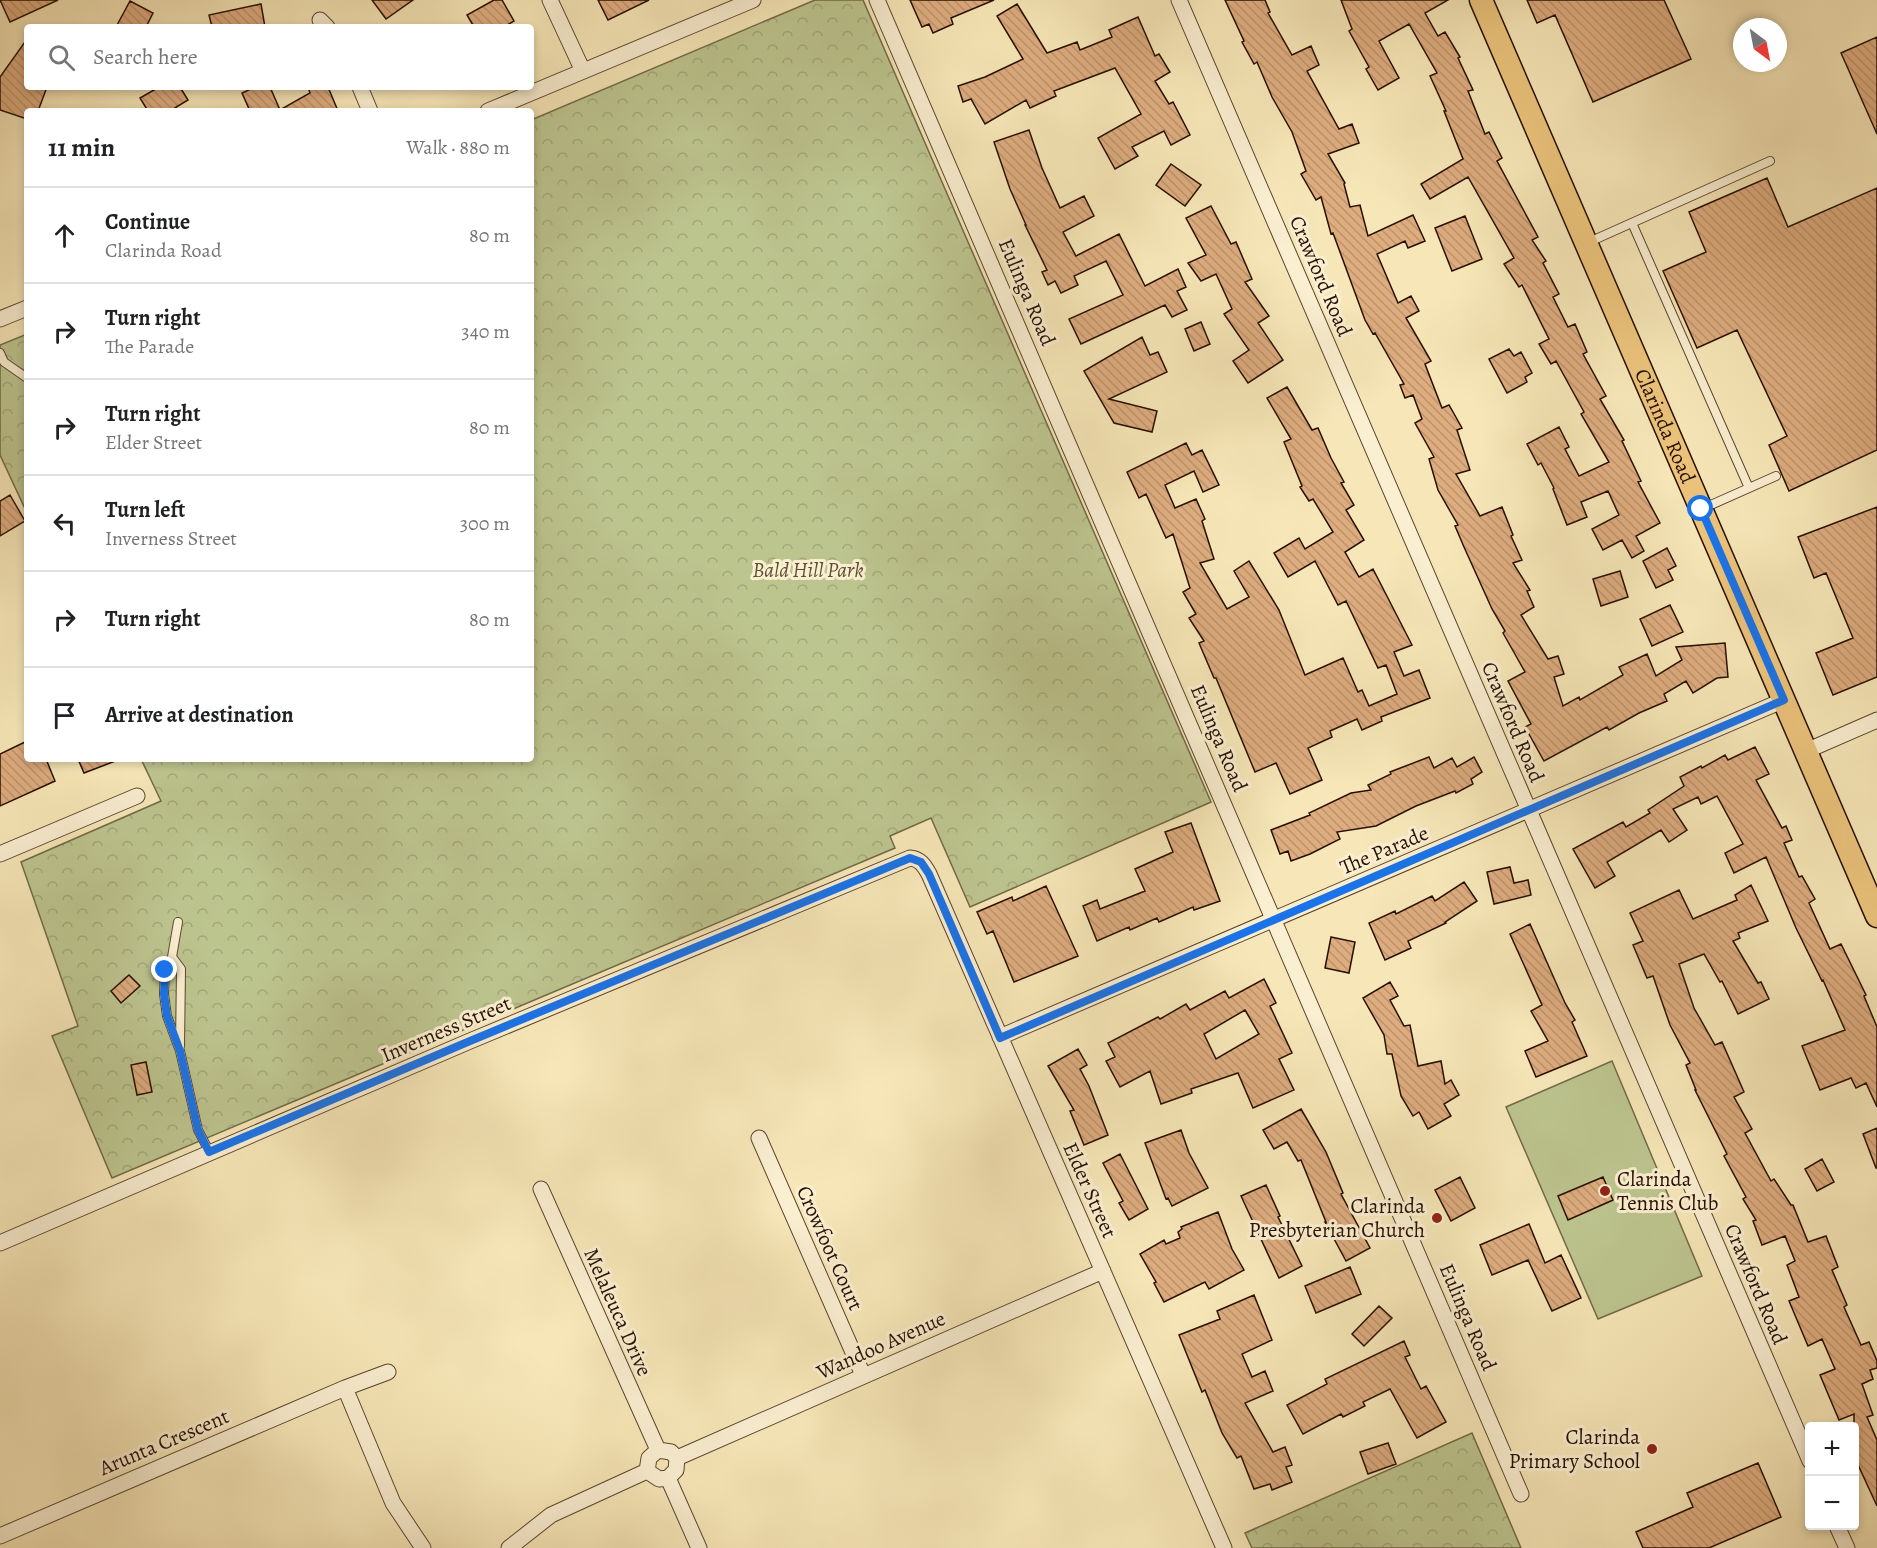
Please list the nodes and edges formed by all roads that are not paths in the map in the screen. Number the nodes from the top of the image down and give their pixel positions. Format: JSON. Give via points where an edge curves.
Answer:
{"nodes":[{"id":1,"x":550,"y":0,"type":"edge"},
{"id":2,"x":753,"y":0,"type":"edge"},
{"id":3,"x":877,"y":0,"type":"edge"},
{"id":4,"x":1179,"y":0,"type":"edge"},
{"id":5,"x":1481,"y":0,"type":"edge"},
{"id":6,"x":583,"y":71,"type":"junction"},
{"id":7,"x":361,"y":90,"type":"edge"},
{"id":8,"x":369,"y":108,"type":"edge"},
{"id":9,"x":495,"y":108,"type":"edge"},
{"id":10,"x":1770,"y":161,"type":"dead end"},
{"id":11,"x":1632,"y":223,"type":"junction"},
{"id":12,"x":1586,"y":243,"type":"junction"},
{"id":13,"x":24,"y":309,"type":"edge"},
{"id":14,"x":0,"y":319,"type":"edge"},
{"id":15,"x":0,"y":353,"type":"edge"},
{"id":16,"x":24,"y":376,"type":"edge"},
{"id":17,"x":1776,"y":476,"type":"dead end"},
{"id":18,"x":1749,"y":488,"type":"junction"},
{"id":19,"x":1701,"y":509,"type":"junction"},
{"id":20,"x":1784,"y":700,"type":"junction"},
{"id":21,"x":1877,"y":720,"type":"edge"},
{"id":22,"x":1806,"y":751,"type":"junction"},
{"id":23,"x":136,"y":796,"type":"dead end"},
{"id":24,"x":1528,"y":811,"type":"junction"},
{"id":25,"x":0,"y":854,"type":"edge"},
{"id":26,"x":910,"y":858,"type":"joint"},
{"id":27,"x":1877,"y":916,"type":"edge"},
{"id":28,"x":1274,"y":920,"type":"junction"},
{"id":29,"x":178,"y":922,"type":"dead end"},
{"id":30,"x":172,"y":957,"type":"junction"},
{"id":31,"x":1000,"y":1038,"type":"junction"},
{"id":32,"x":180,"y":1051,"type":"junction"},
{"id":33,"x":759,"y":1137,"type":"dead end"},
{"id":34,"x":209,"y":1152,"type":"junction"},
{"id":35,"x":541,"y":1190,"type":"dead end"},
{"id":36,"x":0,"y":1243,"type":"edge"},
{"id":37,"x":1103,"y":1271,"type":"junction"},
{"id":38,"x":388,"y":1372,"type":"dead end"},
{"id":39,"x":863,"y":1375,"type":"junction"},
{"id":40,"x":345,"y":1388,"type":"junction"},
{"id":41,"x":658,"y":1450,"type":"junction"},
{"id":42,"x":1805,"y":1452,"type":"edge"},
{"id":43,"x":677,"y":1458,"type":"junction"},
{"id":44,"x":647,"y":1471,"type":"junction"},
{"id":45,"x":668,"y":1478,"type":"junction"},
{"id":46,"x":1521,"y":1494,"type":"dead end"},
{"id":47,"x":1840,"y":1530,"type":"edge"},
{"id":48,"x":0,"y":1536,"type":"edge"},
{"id":49,"x":423,"y":1548,"type":"edge"},
{"id":50,"x":509,"y":1548,"type":"edge"},
{"id":51,"x":699,"y":1548,"type":"edge"},
{"id":52,"x":1224,"y":1548,"type":"edge"},
{"id":53,"x":1847,"y":1548,"type":"edge"}],
"edges":[{"from":1,"to":6,"type":"street"},
{"from":2,"to":6,"type":"street"},
{"from":3,"to":28,"type":"street","name":"Eulinga Road"},
{"from":4,"to":24,"type":"street","name":"Crawford Road"},
{"from":5,"to":12,"type":"main road","name":"Clarinda Road"},
{"from":6,"to":9,"type":"street"},
{"from":7,"to":8,"type":"street"},
{"from":10,"to":11,"type":"lane"},
{"from":11,"to":12,"type":"lane"},
{"from":11,"to":18,"type":"lane"},
{"from":12,"to":19,"type":"main road","name":"Clarinda Road"},
{"from":13,"to":14,"type":"street"},
{"from":15,"to":16,"type":"lane","via":[[4,362]]},
{"from":17,"to":18,"type":"lane"},
{"from":18,"to":19,"type":"lane"},
{"from":19,"to":20,"type":"main road","name":"Clarinda Road"},
{"from":20,"to":22,"type":"main road","name":"Clarinda Road"},
{"from":20,"to":24,"type":"street","name":"The Parade"},
{"from":21,"to":22,"type":"street"},
{"from":22,"to":27,"type":"main road","name":"Clarinda Road"},
{"from":23,"to":25,"type":"street"},
{"from":24,"to":28,"type":"street","name":"The Parade"},
{"from":24,"to":42,"type":"street","name":"Crawford Road"},
{"from":26,"to":31,"type":"street","name":"Elder Street","via":[[921,862],[929,874]]},
{"from":26,"to":34,"type":"street","name":"Inverness Street"},
{"from":28,"to":31,"type":"street","name":"The Parade"},
{"from":28,"to":46,"type":"street","name":"Eulinga Road"},
{"from":29,"to":30,"type":"lane"},
{"from":30,"to":32,"type":"lane","via":[[181,969]]},
{"from":30,"to":32,"type":"lane","via":[[165,970],[164,994],[167,1016]]},
{"from":31,"to":37,"type":"street","name":"Elder Street"},
{"from":32,"to":34,"type":"lane","via":[[198,1130]]},
{"from":33,"to":39,"type":"street","name":"Crowfoot Court"},
{"from":34,"to":36,"type":"street","name":"Inverness Street"},
{"from":35,"to":41,"type":"street","name":"Melaleuca Drive"},
{"from":37,"to":39,"type":"street","name":"Wandoo Avenue"},
{"from":37,"to":52,"type":"street","name":"Elder Street"},
{"from":38,"to":40,"type":"street","name":"Arunta Crescent"},
{"from":39,"to":43,"type":"street","name":"Wandoo Avenue"},
{"from":40,"to":48,"type":"street","name":"Arunta Crescent"},
{"from":40,"to":49,"type":"street","via":[[393,1503]]},
{"from":41,"to":43,"type":"street","via":[[671,1452]]},
{"from":41,"to":44,"type":"street","via":[[649,1458]]},
{"from":43,"to":45,"type":"street","via":[[676,1470]]},
{"from":44,"to":45,"type":"street","via":[[660,1479]]},
{"from":44,"to":50,"type":"street","via":[[551,1515]]},
{"from":45,"to":51,"type":"street"},
{"from":47,"to":53,"type":"street"}]}
